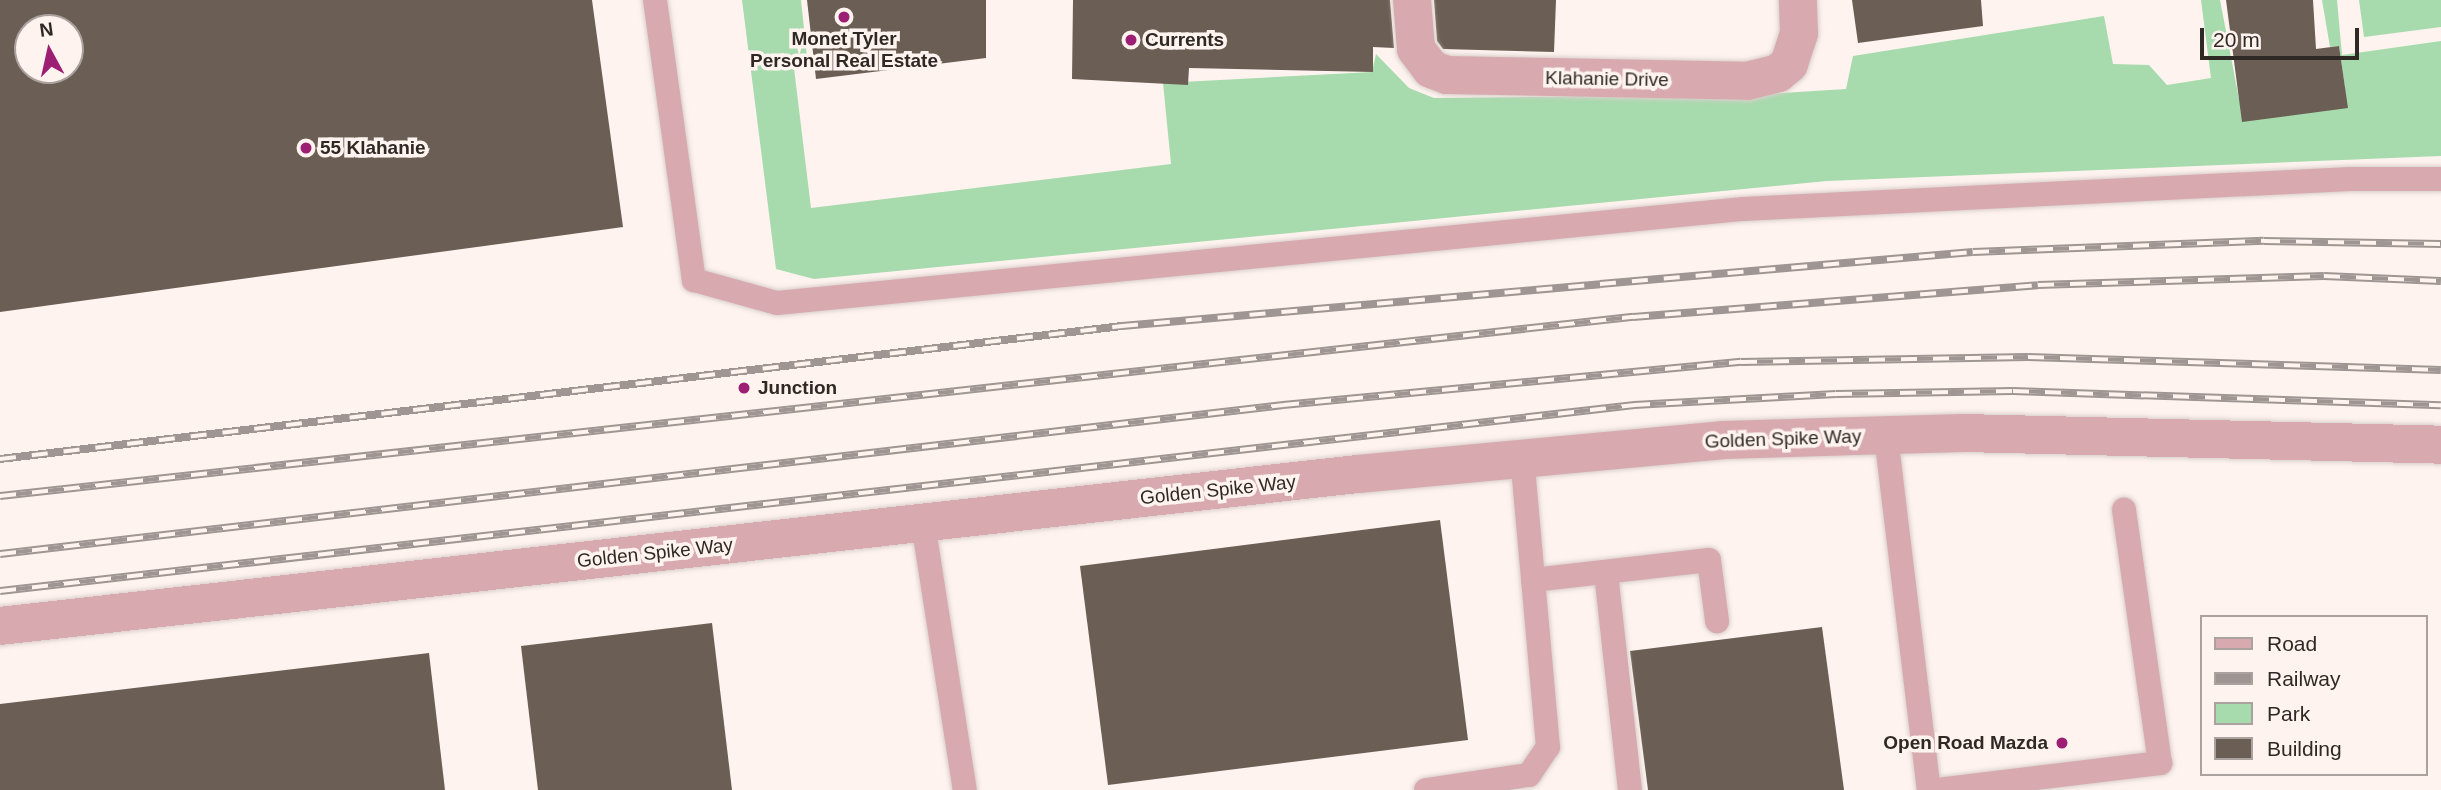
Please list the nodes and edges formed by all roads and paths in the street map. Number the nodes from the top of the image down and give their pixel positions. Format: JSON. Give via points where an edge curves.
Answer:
{"nodes":[{"id":1,"x":655,"y":0,"type":"edge"},
{"id":2,"x":1412,"y":0,"type":"edge"},
{"id":3,"x":1798,"y":0,"type":"edge"},
{"id":4,"x":2441,"y":179,"type":"edge"},
{"id":5,"x":1886,"y":436,"type":"junction"},
{"id":6,"x":2441,"y":445,"type":"edge"},
{"id":7,"x":1522,"y":456,"type":"junction"},
{"id":8,"x":2124,"y":510,"type":"dead end"},
{"id":9,"x":923,"y":523,"type":"junction"},
{"id":10,"x":1606,"y":573,"type":"junction"},
{"id":11,"x":1533,"y":580,"type":"junction"},
{"id":12,"x":1717,"y":621,"type":"dead end"},
{"id":13,"x":0,"y":626,"type":"edge"},
{"id":14,"x":965,"y":790,"type":"edge"},
{"id":15,"x":1426,"y":790,"type":"edge"},
{"id":16,"x":1630,"y":790,"type":"edge"},
{"id":17,"x":1929,"y":790,"type":"edge"},
{"id":18,"x":1937,"y":790,"type":"edge"}],
"edges":[{"from":1,"to":4,"type":"lane","via":[[694,280],[777,303],[1743,209],[2350,179]]},
{"from":2,"to":3,"type":"street","name":"Klahanie Drive","via":[[1416,50],[1431,69],[1447,75],[1747,81],[1778,73],[1789,64],[1799,33]]},
{"from":5,"to":6,"type":"street","name":"Golden Spike Way","via":[[2194,436]]},
{"from":5,"to":7,"type":"street","name":"Golden Spike Way","via":[[1724,440]]},
{"from":5,"to":17,"type":"lane"},
{"from":7,"to":9,"type":"street","name":"Golden Spike Way"},
{"from":7,"to":11,"type":"lane"},
{"from":8,"to":18,"type":"lane","via":[[2160,763]]},
{"from":9,"to":13,"type":"street","name":"Golden Spike Way"},
{"from":9,"to":14,"type":"lane"},
{"from":10,"to":11,"type":"lane"},
{"from":10,"to":12,"type":"lane","via":[[1709,560]]},
{"from":10,"to":16,"type":"lane"},
{"from":11,"to":15,"type":"lane","via":[[1548,747],[1541,764],[1529,775]]}]}
